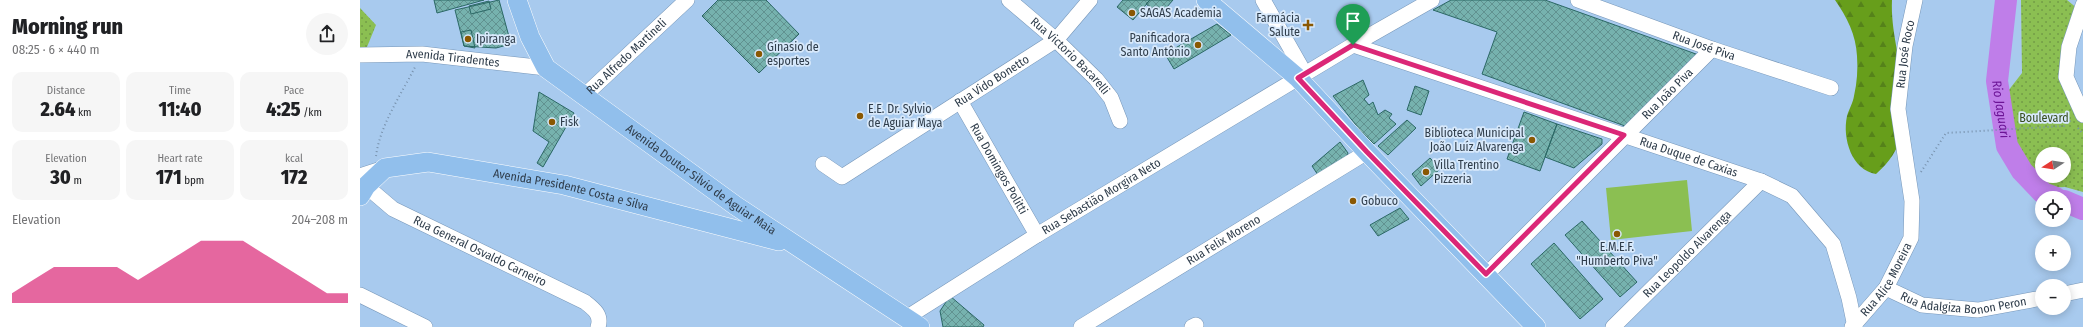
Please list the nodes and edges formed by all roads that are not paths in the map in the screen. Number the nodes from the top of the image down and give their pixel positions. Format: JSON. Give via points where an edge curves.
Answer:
{"nodes":[{"id":1,"x":517,"y":0,"type":"edge"},
{"id":2,"x":687,"y":0,"type":"edge"},
{"id":3,"x":1009,"y":0,"type":"edge"},
{"id":4,"x":1090,"y":0,"type":"edge"},
{"id":5,"x":1206,"y":0,"type":"edge"},
{"id":6,"x":1263,"y":0,"type":"edge"},
{"id":7,"x":1432,"y":0,"type":"edge"},
{"id":8,"x":1578,"y":0,"type":"edge"},
{"id":9,"x":1915,"y":0,"type":"edge"},
{"id":10,"x":1412,"y":5,"type":"edge"},
{"id":11,"x":2083,"y":5,"type":"edge"},
{"id":12,"x":1056,"y":40,"type":"junction"},
{"id":13,"x":1353,"y":45,"type":"junction"},
{"id":14,"x":1712,"y":49,"type":"junction"},
{"id":15,"x":360,"y":55,"type":"edge"},
{"id":16,"x":546,"y":68,"type":"junction"},
{"id":17,"x":1301,"y":76,"type":"junction"},
{"id":18,"x":1831,"y":88,"type":"dead end"},
{"id":19,"x":584,"y":96,"type":"junction"},
{"id":20,"x":960,"y":101,"type":"junction"},
{"id":21,"x":1898,"y":109,"type":"joint"},
{"id":22,"x":2083,"y":115,"type":"edge"},
{"id":23,"x":1120,"y":121,"type":"dead end"},
{"id":24,"x":1624,"y":135,"type":"junction"},
{"id":25,"x":1367,"y":152,"type":"junction"},
{"id":26,"x":823,"y":164,"type":"dead end"},
{"id":27,"x":369,"y":179,"type":"edge"},
{"id":28,"x":1761,"y":181,"type":"junction"},
{"id":29,"x":736,"y":206,"type":"junction"},
{"id":30,"x":724,"y":226,"type":"junction"},
{"id":31,"x":1037,"y":235,"type":"junction"},
{"id":32,"x":792,"y":244,"type":"junction"},
{"id":33,"x":1486,"y":274,"type":"junction"},
{"id":34,"x":1886,"y":288,"type":"junction"},
{"id":35,"x":2083,"y":290,"type":"edge"},
{"id":36,"x":2071,"y":293,"type":"edge"},
{"id":37,"x":360,"y":295,"type":"edge"},
{"id":38,"x":2035,"y":299,"type":"edge"},
{"id":39,"x":597,"y":320,"type":"edge"},
{"id":40,"x":913,"y":322,"type":"edge"},
{"id":41,"x":1853,"y":326,"type":"edge"},
{"id":42,"x":426,"y":327,"type":"edge"},
{"id":43,"x":1081,"y":327,"type":"edge"},
{"id":44,"x":1536,"y":327,"type":"edge"},
{"id":45,"x":1613,"y":327,"type":"edge"}],
"edges":[{"from":1,"to":16,"type":"main road","name":"Avenida Doutor Silvio de Aguiar Maia","via":[[530,37]]},
{"from":2,"to":19,"type":"street","name":"Rua Alfredo Martineli"},
{"from":3,"to":12,"type":"street","name":"Rua Victorio Bacarelli"},
{"from":4,"to":12,"type":"street","name":"Rua Vido Bonetto"},
{"from":5,"to":17,"type":"main road"},
{"from":6,"to":17,"type":"street"},
{"from":7,"to":10,"type":"street","name":"Rua Sebastião Morgira Neto"},
{"from":8,"to":14,"type":"street","name":"Rua José Piva"},
{"from":9,"to":21,"type":"street","name":"Rua José Roco","via":[[1904,46]]},
{"from":10,"to":13,"type":"street","name":"Rua Sebastião Morgira Neto"},
{"from":11,"to":22,"type":"street","via":[[2068,47],[2066,77]]},
{"from":12,"to":20,"type":"street","name":"Rua Vido Bonetto"},
{"from":12,"to":23,"type":"street","name":"Rua Victorio Bacarelli","via":[[1096,79],[1110,98]]},
{"from":13,"to":17,"type":"street","name":"Rua Sebastião Morgira Neto"},
{"from":13,"to":24,"type":"street","name":"Rua Duque de Caxias"},
{"from":14,"to":18,"type":"street","name":"Rua José Piva"},
{"from":14,"to":24,"type":"street","name":"Rua João Piva"},
{"from":15,"to":16,"type":"street","name":"Avenida Tiradentes","via":[[422,54]]},
{"from":16,"to":19,"type":"main road","name":"Avenida Doutor Silvio de Aguiar Maia"},
{"from":17,"to":25,"type":"main road"},
{"from":17,"to":31,"type":"street","name":"Rua Sebastião Morgira Neto"},
{"from":19,"to":29,"type":"main road","name":"Avenida Doutor Silvio de Aguiar Maia"},
{"from":20,"to":26,"type":"street","name":"Rua Vido Bonetto","via":[[842,177]]},
{"from":20,"to":31,"type":"street","name":"Rua Domingos Politti"},
{"from":21,"to":34,"type":"street","name":"Rua Alice Moreira","via":[[1910,189],[1911,238]]},
{"from":24,"to":28,"type":"street","name":"Rua Duque de Caxias"},
{"from":24,"to":33,"type":"street","name":"Rua João Piva"},
{"from":25,"to":33,"type":"main road"},
{"from":25,"to":43,"type":"street","name":"Rua Felix Moreno"},
{"from":27,"to":30,"type":"main road","name":"Avenida Presidente Costa e Silva","via":[[428,162],[564,185]]},
{"from":27,"to":39,"type":"street","name":"Rua General Osvaldo Carneiro","via":[[393,208],[585,302]]},
{"from":28,"to":41,"type":"street","name":"Rua Duque de Caxias","via":[[1792,196],[1833,244],[1849,298]]},
{"from":28,"to":45,"type":"street","name":"Rua Leopoldo Alvarenga"},
{"from":29,"to":30,"type":"main road"},
{"from":29,"to":32,"type":"main road","name":"Avenida Doutor Silvio de Aguiar Maia"},
{"from":30,"to":32,"type":"main road","name":"Avenida Presidente Costa e Silva"},
{"from":31,"to":40,"type":"street","name":"Rua Sebastião Morgira Neto"},
{"from":32,"to":40,"type":"main road","name":"Avenida Doutor Silvio de Aguiar Maia"},
{"from":33,"to":44,"type":"main road"},
{"from":34,"to":38,"type":"street","name":"Rua Adalgiza Bonon Peron","via":[[1922,305],[1978,310]]},
{"from":34,"to":41,"type":"street","name":"Rua Alice Moreira"},
{"from":35,"to":36,"type":"street"},
{"from":37,"to":42,"type":"street"}]}
